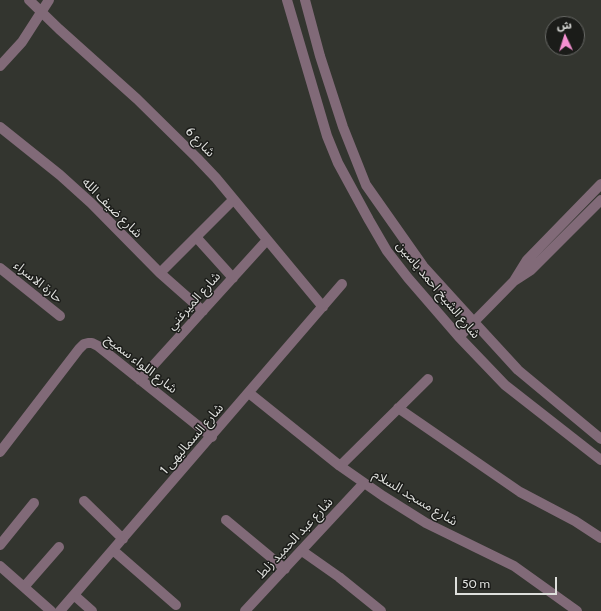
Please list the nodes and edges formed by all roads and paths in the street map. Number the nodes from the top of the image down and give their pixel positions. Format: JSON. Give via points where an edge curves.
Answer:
{"nodes":[{"id":1,"x":29,"y":0,"type":"edge"},
{"id":2,"x":49,"y":0,"type":"edge"},
{"id":3,"x":287,"y":0,"type":"edge"},
{"id":4,"x":305,"y":0,"type":"edge"},
{"id":5,"x":42,"y":12,"type":"junction"},
{"id":6,"x":0,"y":66,"type":"edge"},
{"id":7,"x":0,"y":127,"type":"edge"},
{"id":8,"x":601,"y":184,"type":"edge"},
{"id":9,"x":233,"y":200,"type":"junction"},
{"id":10,"x":601,"y":200,"type":"edge"},
{"id":11,"x":196,"y":237,"type":"junction"},
{"id":12,"x":267,"y":240,"type":"junction"},
{"id":13,"x":0,"y":268,"type":"edge"},
{"id":14,"x":160,"y":273,"type":"junction"},
{"id":15,"x":233,"y":278,"type":"junction"},
{"id":16,"x":514,"y":281,"type":"junction"},
{"id":17,"x":342,"y":284,"type":"dead end"},
{"id":18,"x":322,"y":307,"type":"junction"},
{"id":19,"x":203,"y":311,"type":"junction"},
{"id":20,"x":60,"y":316,"type":"dead end"},
{"id":21,"x":474,"y":322,"type":"junction"},
{"id":22,"x":459,"y":336,"type":"junction"},
{"id":23,"x":428,"y":379,"type":"dead end"},
{"id":24,"x":140,"y":380,"type":"junction"},
{"id":25,"x":249,"y":393,"type":"junction"},
{"id":26,"x":398,"y":408,"type":"junction"},
{"id":27,"x":212,"y":437,"type":"junction"},
{"id":28,"x":601,"y":439,"type":"edge"},
{"id":29,"x":0,"y":452,"type":"edge"},
{"id":30,"x":601,"y":460,"type":"edge"},
{"id":31,"x":340,"y":466,"type":"junction"},
{"id":32,"x":364,"y":483,"type":"junction"},
{"id":33,"x":84,"y":502,"type":"dead end"},
{"id":34,"x":34,"y":503,"type":"dead end"},
{"id":35,"x":226,"y":520,"type":"dead end"},
{"id":36,"x":601,"y":538,"type":"edge"},
{"id":37,"x":122,"y":539,"type":"junction"},
{"id":38,"x":0,"y":545,"type":"edge"},
{"id":39,"x":59,"y":547,"type":"dead end"},
{"id":40,"x":113,"y":550,"type":"junction"},
{"id":41,"x":302,"y":551,"type":"junction"},
{"id":42,"x":0,"y":566,"type":"edge"},
{"id":43,"x":284,"y":569,"type":"junction"},
{"id":44,"x":24,"y":587,"type":"junction"},
{"id":45,"x":74,"y":595,"type":"junction"},
{"id":46,"x":176,"y":605,"type":"dead end"},
{"id":47,"x":50,"y":611,"type":"edge"},
{"id":48,"x":60,"y":611,"type":"edge"},
{"id":49,"x":92,"y":611,"type":"edge"},
{"id":50,"x":245,"y":611,"type":"edge"},
{"id":51,"x":381,"y":611,"type":"edge"},
{"id":52,"x":577,"y":611,"type":"edge"}],
"edges":[{"from":1,"to":5,"type":"street","name":"شارع 6"},
{"from":2,"to":5,"type":"street"},
{"from":3,"to":22,"type":"street","name":"شارع الشيخ احمد ياسين","via":[[315,99],[338,163],[387,251]]},
{"from":4,"to":21,"type":"street","name":"شارع الشيخ احمد ياسين","via":[[343,127],[366,184],[423,266]]},
{"from":5,"to":6,"type":"street","via":[[22,42]]},
{"from":5,"to":9,"type":"street","name":"شارع 6","via":[[158,118]]},
{"from":7,"to":14,"type":"street","name":"شارع ضيف الله","via":[[91,203]]},
{"from":8,"to":16,"type":"street","via":[[526,260]]},
{"from":9,"to":11,"type":"street"},
{"from":9,"to":12,"type":"street","name":"شارع 6"},
{"from":10,"to":16,"type":"street","via":[[531,270]]},
{"from":11,"to":14,"type":"street"},
{"from":11,"to":15,"type":"street"},
{"from":12,"to":15,"type":"street","name":"شارع الميرغني"},
{"from":12,"to":18,"type":"street","name":"شارع 6"},
{"from":13,"to":20,"type":"street","name":"حارة الاسراء"},
{"from":14,"to":19,"type":"street","name":"شارع ضيف الله"},
{"from":15,"to":19,"type":"street","name":"شارع الميرغني"},
{"from":16,"to":21,"type":"street"},
{"from":17,"to":18,"type":"street","name":"شارع السماليهى 1"},
{"from":18,"to":25,"type":"street","name":"شارع السماليهى 1"},
{"from":19,"to":24,"type":"street","name":"شارع الميرغني"},
{"from":21,"to":22,"type":"street"},
{"from":21,"to":28,"type":"street","name":"شارع الشيخ احمد ياسين","via":[[518,370]]},
{"from":22,"to":30,"type":"street","name":"شارع الشيخ احمد ياسين","via":[[505,385]]},
{"from":23,"to":26,"type":"street"},
{"from":24,"to":27,"type":"street","name":"شارع اللواء سميح"},
{"from":24,"to":29,"type":"street","name":"شارع اللواء سميح","via":[[98,346],[92,343],[84,344]]},
{"from":25,"to":27,"type":"street","name":"شارع السماليهى 1"},
{"from":25,"to":31,"type":"street","name":"شارع مسجد السلام"},
{"from":26,"to":31,"type":"street"},
{"from":26,"to":36,"type":"street","via":[[520,492]]},
{"from":27,"to":37,"type":"street","name":"شارع السماليهى 1"},
{"from":31,"to":32,"type":"street","name":"شارع مسجد السلام"},
{"from":32,"to":41,"type":"street","name":"شارع عبد الحميد زلط"},
{"from":32,"to":52,"type":"street","name":"شارع مسجد السلام","via":[[426,523],[514,566]]},
{"from":33,"to":37,"type":"street"},
{"from":34,"to":38,"type":"street"},
{"from":35,"to":43,"type":"street"},
{"from":37,"to":40,"type":"street","name":"شارع السماليهى 1"},
{"from":39,"to":44,"type":"street"},
{"from":40,"to":45,"type":"street","name":"شارع السماليهى 1"},
{"from":40,"to":46,"type":"street"},
{"from":41,"to":43,"type":"street","name":"شارع عبد الحميد زلط"},
{"from":41,"to":51,"type":"street"},
{"from":42,"to":44,"type":"street"},
{"from":43,"to":50,"type":"street","name":"شارع عبد الحميد زلط"},
{"from":44,"to":47,"type":"street"},
{"from":45,"to":48,"type":"street","name":"شارع السماليهى 1"},
{"from":45,"to":49,"type":"street"}]}
